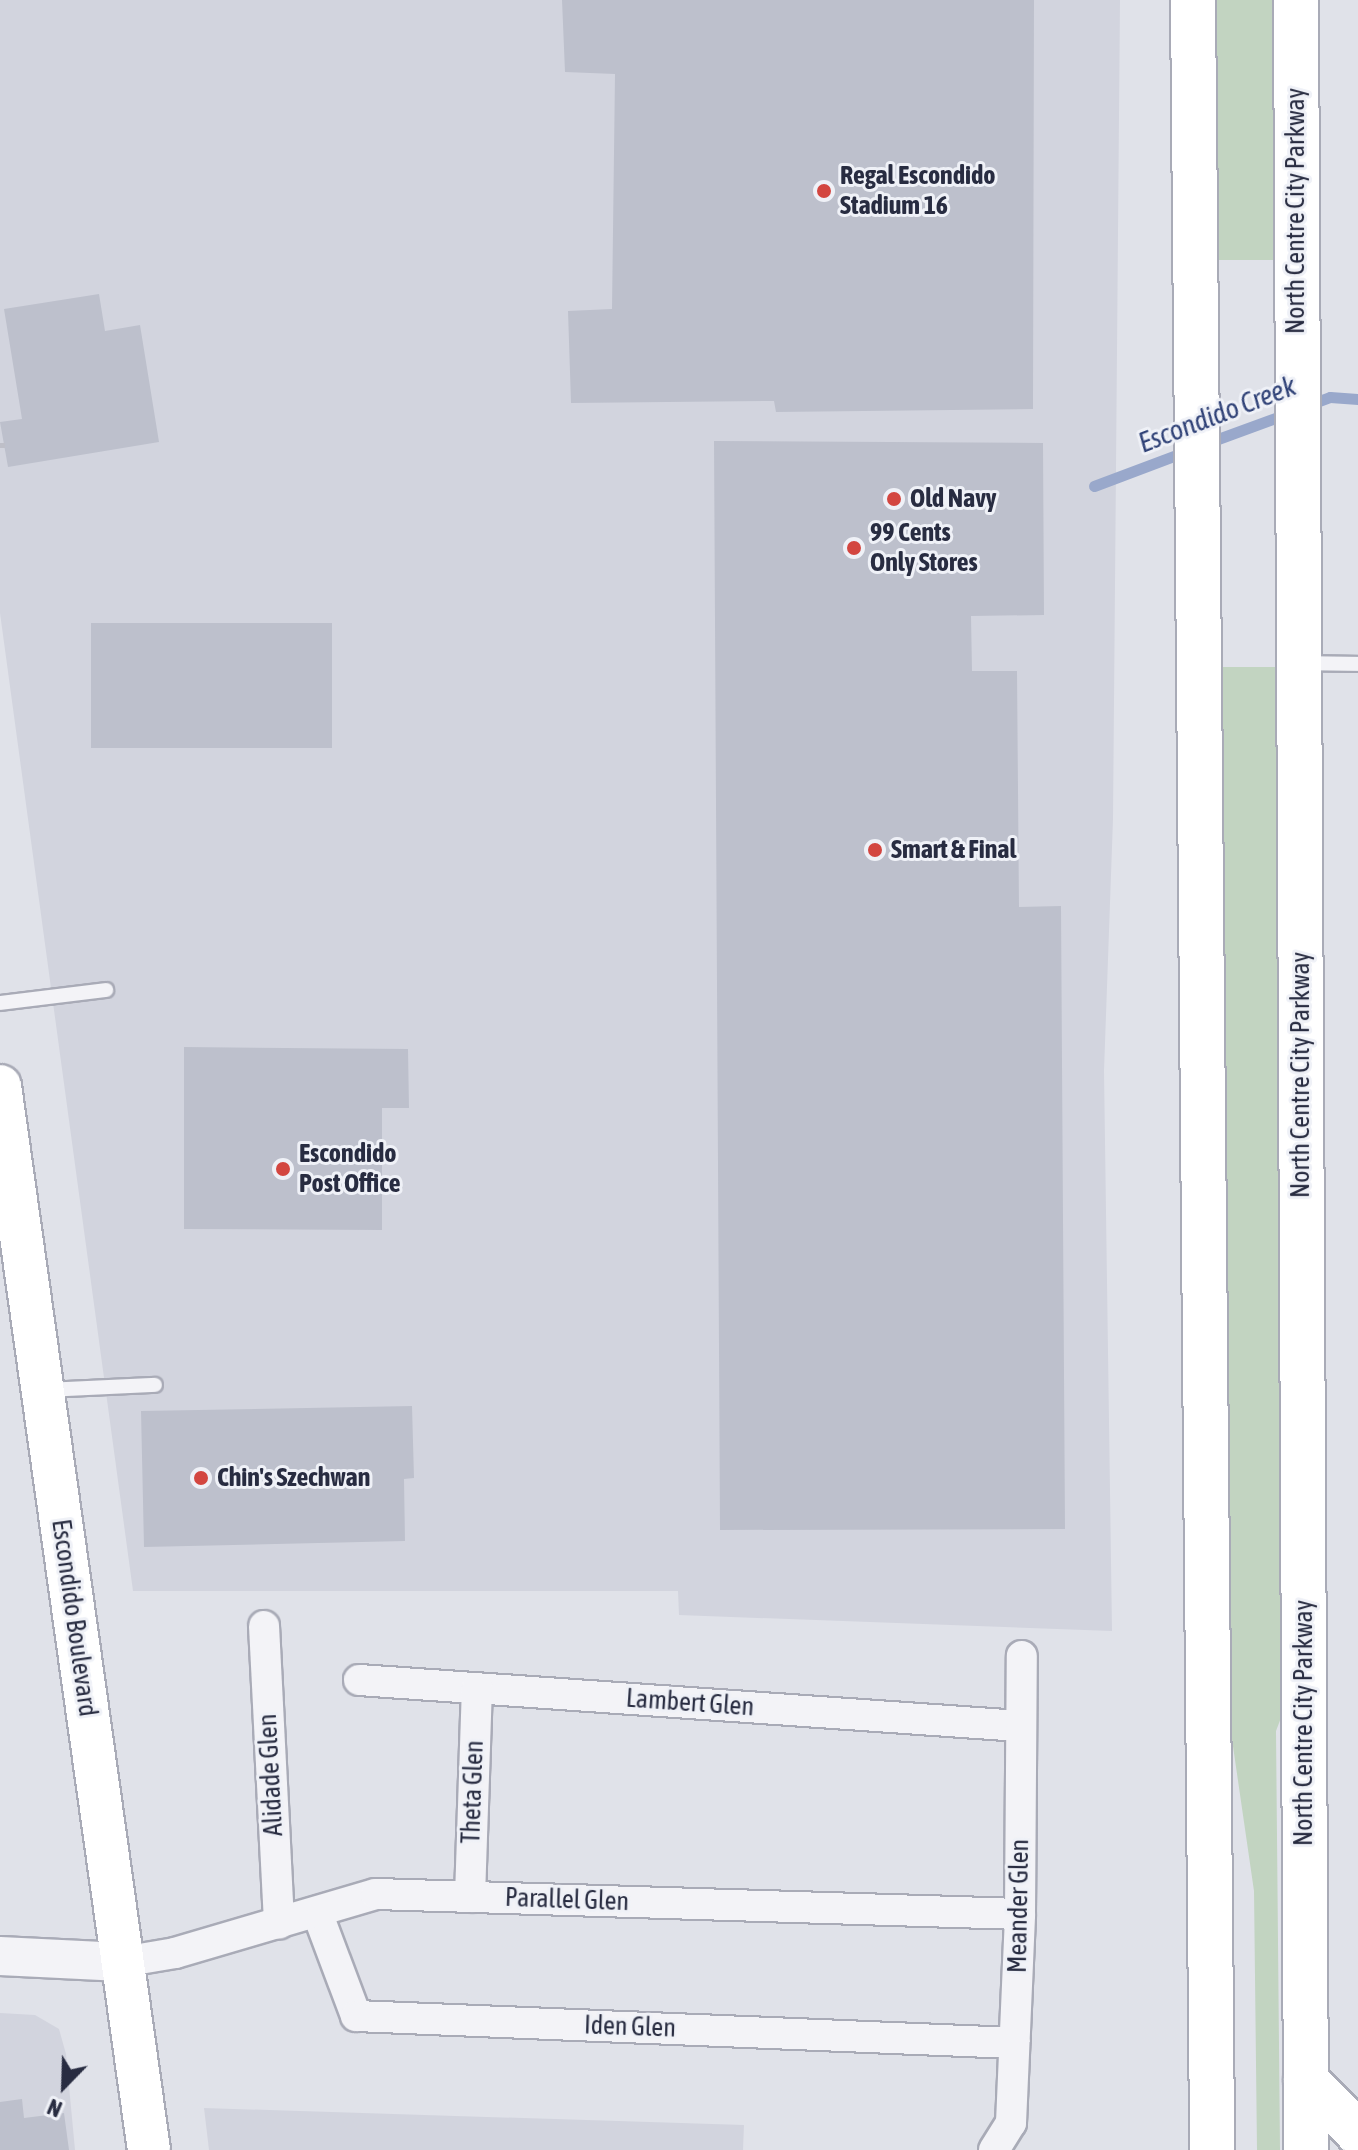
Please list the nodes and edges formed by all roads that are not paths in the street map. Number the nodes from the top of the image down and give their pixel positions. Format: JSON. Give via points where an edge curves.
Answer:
{"nodes":[{"id":1,"x":1193,"y":0,"type":"edge"},
{"id":2,"x":1296,"y":0,"type":"edge"},
{"id":3,"x":1299,"y":662,"type":"junction"},
{"id":4,"x":1358,"y":664,"type":"edge"},
{"id":5,"x":106,"y":990,"type":"dead end"},
{"id":6,"x":0,"y":1003,"type":"edge"},
{"id":7,"x":0,"y":1086,"type":"edge"},
{"id":8,"x":155,"y":1385,"type":"dead end"},
{"id":9,"x":42,"y":1390,"type":"junction"},
{"id":10,"x":264,"y":1626,"type":"dead end"},
{"id":11,"x":1022,"y":1656,"type":"dead end"},
{"id":12,"x":359,"y":1680,"type":"dead end"},
{"id":13,"x":477,"y":1688,"type":"junction"},
{"id":14,"x":1020,"y":1726,"type":"junction"},
{"id":15,"x":470,"y":1897,"type":"junction"},
{"id":16,"x":317,"y":1912,"type":"junction"},
{"id":17,"x":1020,"y":1914,"type":"junction"},
{"id":18,"x":279,"y":1924,"type":"junction"},
{"id":19,"x":0,"y":1956,"type":"edge"},
{"id":20,"x":122,"y":1962,"type":"junction"},
{"id":21,"x":1014,"y":2043,"type":"junction"},
{"id":22,"x":1306,"y":2080,"type":"junction"},
{"id":23,"x":1358,"y":2133,"type":"edge"},
{"id":24,"x":149,"y":2150,"type":"edge"},
{"id":25,"x":994,"y":2150,"type":"edge"},
{"id":26,"x":1212,"y":2150,"type":"edge"},
{"id":27,"x":1306,"y":2150,"type":"edge"}],
"edges":[{"from":1,"to":26,"type":"highway"},
{"from":2,"to":3,"type":"highway","name":"North Centre City Parkway"},
{"from":3,"to":4,"type":"lane"},
{"from":3,"to":22,"type":"highway","name":"North Centre City Parkway"},
{"from":5,"to":6,"type":"lane"},
{"from":7,"to":9,"type":"main road","name":"Escondido Boulevard"},
{"from":8,"to":9,"type":"lane"},
{"from":9,"to":20,"type":"main road","name":"Escondido Boulevard"},
{"from":10,"to":18,"type":"street","name":"Alidade Glen"},
{"from":11,"to":14,"type":"street","name":"Meander Glen"},
{"from":12,"to":13,"type":"street","name":"Lambert Glen"},
{"from":13,"to":14,"type":"street","name":"Lambert Glen"},
{"from":13,"to":15,"type":"street","name":"Theta Glen"},
{"from":14,"to":17,"type":"street","name":"Meander Glen"},
{"from":15,"to":16,"type":"street","name":"Parallel Glen","via":[[376,1894]]},
{"from":15,"to":17,"type":"street","name":"Parallel Glen"},
{"from":16,"to":18,"type":"street","name":"Parallel Glen"},
{"from":16,"to":21,"type":"street","name":"Iden Glen","via":[[356,2016]]},
{"from":17,"to":21,"type":"street","name":"Meander Glen"},
{"from":18,"to":20,"type":"street","name":"Parallel Glen"},
{"from":19,"to":20,"type":"street"},
{"from":20,"to":24,"type":"main road","name":"Escondido Boulevard"},
{"from":21,"to":25,"type":"street","name":"Meander Glen","via":[[1011,2123]]},
{"from":22,"to":23,"type":"highway"},
{"from":22,"to":27,"type":"highway","name":"North Centre City Parkway"}]}
